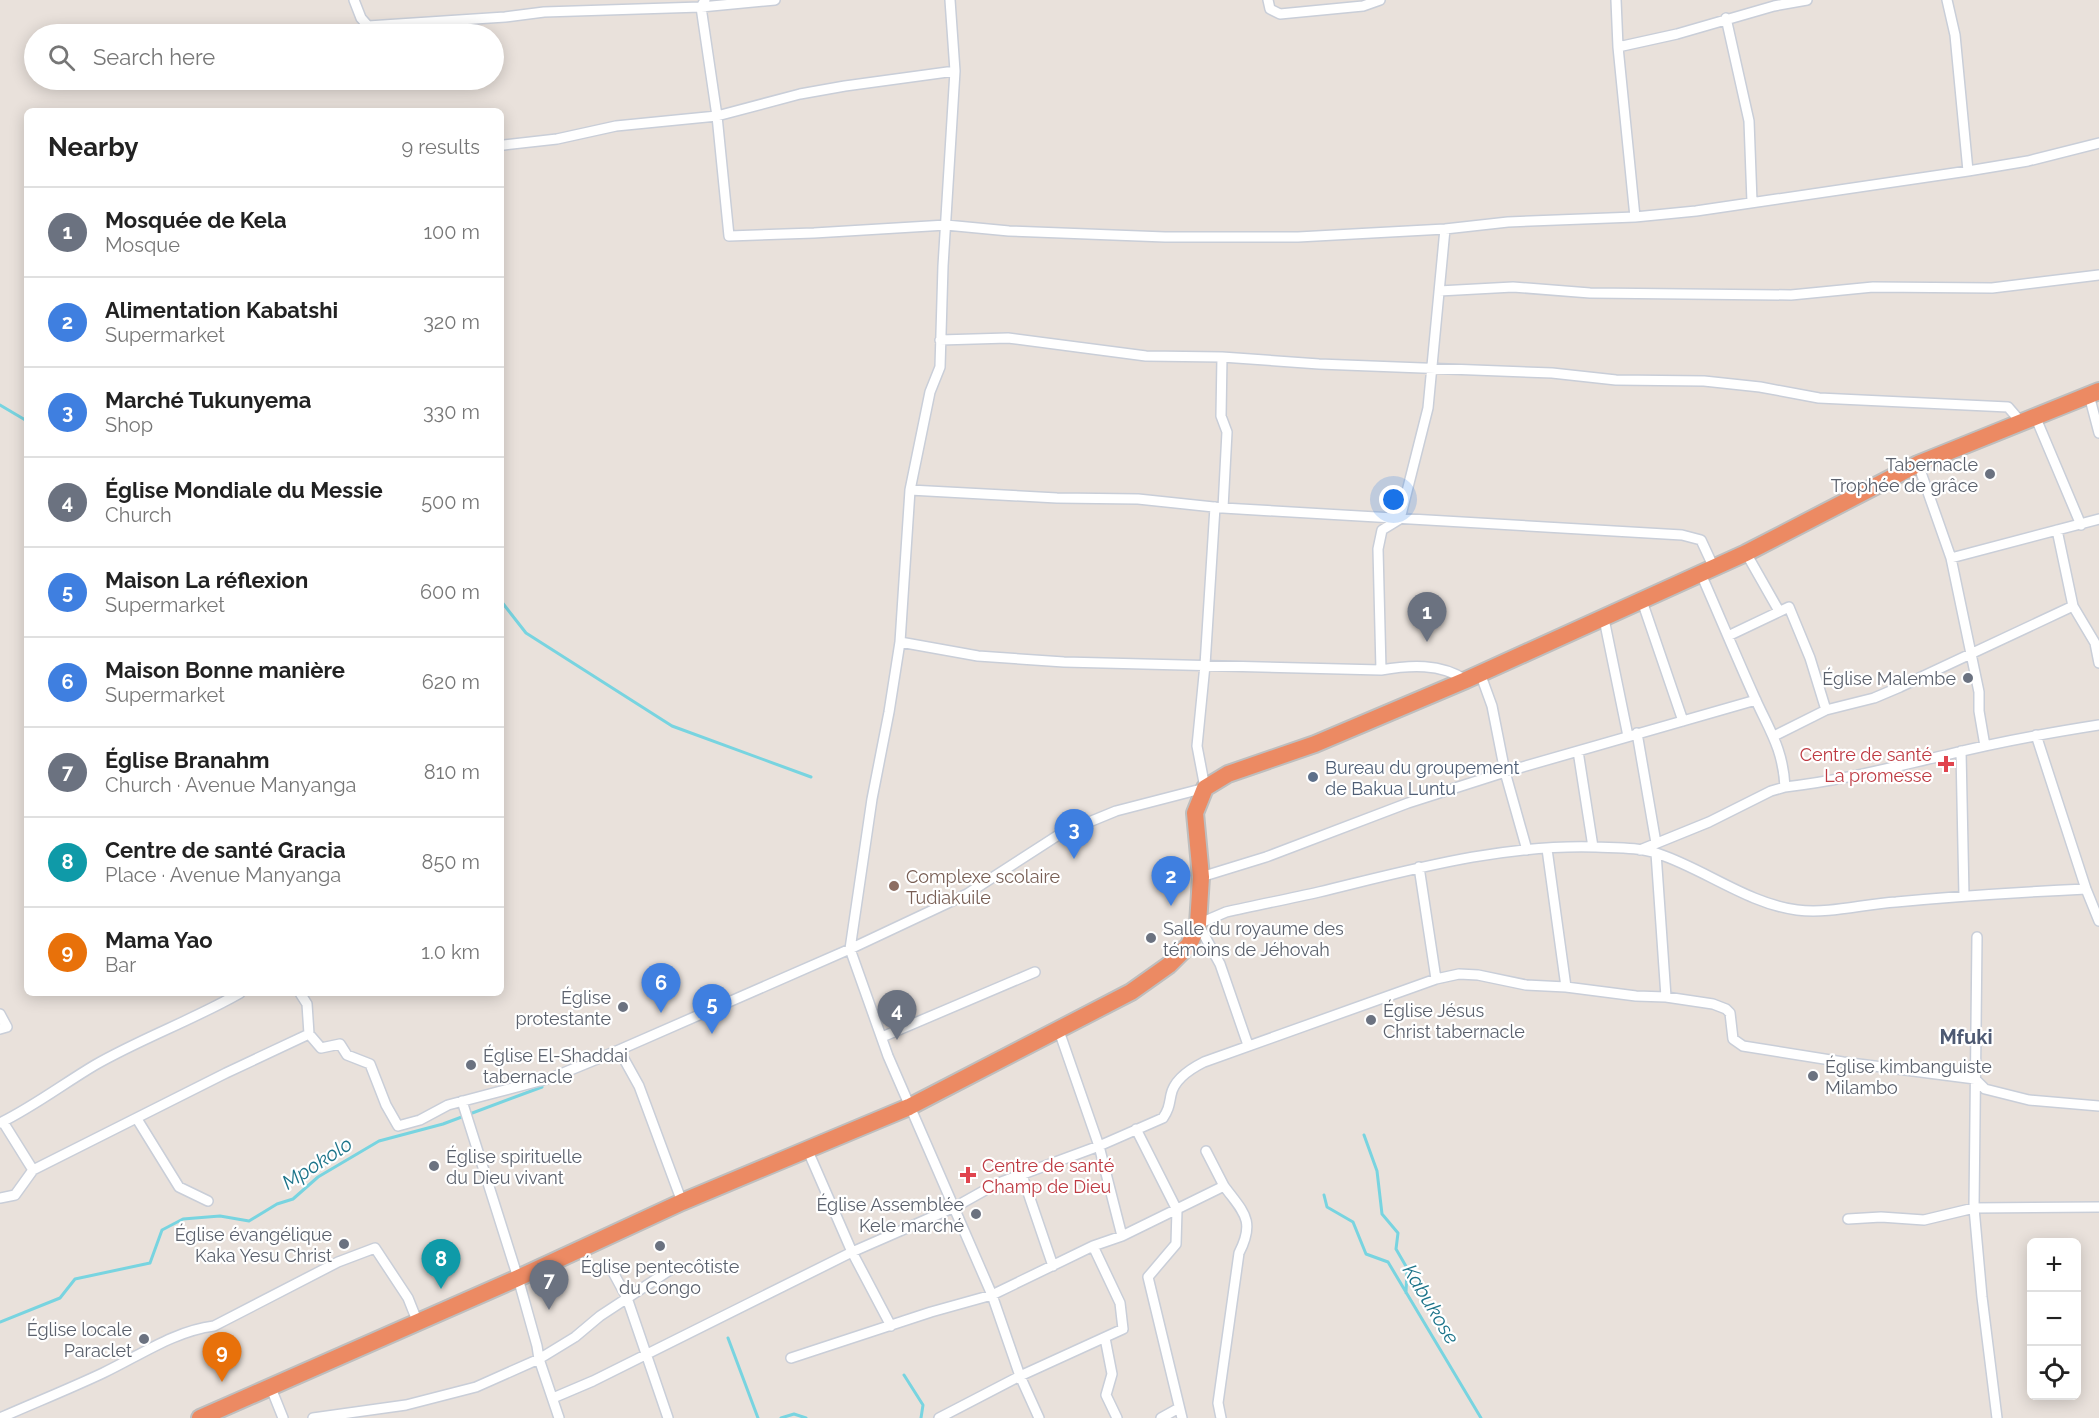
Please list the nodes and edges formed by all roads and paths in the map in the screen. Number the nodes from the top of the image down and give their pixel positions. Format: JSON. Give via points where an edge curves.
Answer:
{"nodes":[{"id":1,"x":354,"y":0,"type":"edge"},
{"id":2,"x":775,"y":0,"type":"edge"},
{"id":3,"x":950,"y":0,"type":"edge"},
{"id":4,"x":1268,"y":0,"type":"edge"},
{"id":5,"x":1380,"y":0,"type":"edge"},
{"id":6,"x":1616,"y":0,"type":"edge"},
{"id":7,"x":1807,"y":0,"type":"edge"},
{"id":8,"x":1947,"y":0,"type":"edge"},
{"id":9,"x":703,"y":4,"type":"edge"},
{"id":10,"x":1726,"y":18,"type":"junction"},
{"id":11,"x":366,"y":24,"type":"edge"},
{"id":12,"x":398,"y":24,"type":"edge"},
{"id":13,"x":1618,"y":47,"type":"junction"},
{"id":14,"x":955,"y":71,"type":"junction"},
{"id":15,"x":717,"y":116,"type":"junction"},
{"id":16,"x":2099,"y":143,"type":"edge"},
{"id":17,"x":504,"y":145,"type":"dead end"},
{"id":18,"x":1968,"y":171,"type":"junction"},
{"id":19,"x":1752,"y":202,"type":"junction"},
{"id":20,"x":1635,"y":217,"type":"junction"},
{"id":21,"x":946,"y":225,"type":"junction"},
{"id":22,"x":1445,"y":229,"type":"junction"},
{"id":23,"x":2099,"y":275,"type":"edge"},
{"id":24,"x":1439,"y":291,"type":"junction"},
{"id":25,"x":940,"y":340,"type":"junction"},
{"id":26,"x":1222,"y":357,"type":"junction"},
{"id":27,"x":1432,"y":369,"type":"junction"},
{"id":28,"x":2094,"y":393,"type":"edge"},
{"id":29,"x":2028,"y":419,"type":"junction"},
{"id":30,"x":2099,"y":433,"type":"edge"},
{"id":31,"x":1918,"y":464,"type":"junction"},
{"id":32,"x":910,"y":490,"type":"junction"},
{"id":33,"x":1219,"y":508,"type":"junction"},
{"id":34,"x":1400,"y":519,"type":"junction"},
{"id":35,"x":2099,"y":519,"type":"edge"},
{"id":36,"x":2081,"y":525,"type":"junction"},
{"id":37,"x":2057,"y":530,"type":"junction"},
{"id":38,"x":1746,"y":553,"type":"junction"},
{"id":39,"x":1951,"y":558,"type":"junction"},
{"id":40,"x":1708,"y":571,"type":"junction"},
{"id":41,"x":1642,"y":601,"type":"junction"},
{"id":42,"x":2073,"y":606,"type":"junction"},
{"id":43,"x":1779,"y":611,"type":"junction"},
{"id":44,"x":1604,"y":619,"type":"junction"},
{"id":45,"x":1728,"y":636,"type":"junction"},
{"id":46,"x":900,"y":642,"type":"junction"},
{"id":47,"x":1971,"y":652,"type":"junction"},
{"id":48,"x":2099,"y":663,"type":"edge"},
{"id":49,"x":1205,"y":665,"type":"junction"},
{"id":50,"x":1381,"y":670,"type":"junction"},
{"id":51,"x":1473,"y":677,"type":"junction"},
{"id":52,"x":1755,"y":700,"type":"junction"},
{"id":53,"x":1826,"y":710,"type":"junction"},
{"id":54,"x":1683,"y":721,"type":"junction"},
{"id":55,"x":2099,"y":725,"type":"edge"},
{"id":56,"x":1633,"y":734,"type":"junction"},
{"id":57,"x":2036,"y":735,"type":"junction"},
{"id":58,"x":1774,"y":736,"type":"junction"},
{"id":59,"x":1985,"y":746,"type":"junction"},
{"id":60,"x":1578,"y":751,"type":"junction"},
{"id":61,"x":1961,"y":751,"type":"junction"},
{"id":62,"x":1505,"y":772,"type":"junction"},
{"id":63,"x":1785,"y":787,"type":"junction"},
{"id":64,"x":1205,"y":788,"type":"junction"},
{"id":65,"x":1593,"y":847,"type":"junction"},
{"id":66,"x":1656,"y":848,"type":"junction"},
{"id":67,"x":1547,"y":849,"type":"junction"},
{"id":68,"x":1527,"y":850,"type":"junction"},
{"id":69,"x":1419,"y":867,"type":"junction"},
{"id":70,"x":1201,"y":877,"type":"junction"},
{"id":71,"x":2086,"y":889,"type":"junction"},
{"id":72,"x":1964,"y":896,"type":"junction"},
{"id":73,"x":2099,"y":918,"type":"edge"},
{"id":74,"x":1198,"y":924,"type":"junction"},
{"id":75,"x":1977,"y":937,"type":"dead end"},
{"id":76,"x":850,"y":949,"type":"junction"},
{"id":77,"x":1035,"y":972,"type":"dead end"},
{"id":78,"x":1436,"y":979,"type":"junction"},
{"id":79,"x":1566,"y":987,"type":"junction"},
{"id":80,"x":235,"y":996,"type":"edge"},
{"id":81,"x":302,"y":996,"type":"edge"},
{"id":82,"x":1666,"y":997,"type":"junction"},
{"id":83,"x":0,"y":1014,"type":"edge"},
{"id":84,"x":0,"y":1029,"type":"edge"},
{"id":85,"x":1058,"y":1029,"type":"junction"},
{"id":86,"x":309,"y":1034,"type":"junction"},
{"id":87,"x":882,"y":1037,"type":"junction"},
{"id":88,"x":1248,"y":1045,"type":"junction"},
{"id":89,"x":619,"y":1050,"type":"junction"},
{"id":90,"x":1975,"y":1079,"type":"junction"},
{"id":91,"x":462,"y":1101,"type":"junction"},
{"id":92,"x":2099,"y":1106,"type":"edge"},
{"id":93,"x":909,"y":1107,"type":"junction"},
{"id":94,"x":136,"y":1119,"type":"junction"},
{"id":95,"x":1,"y":1123,"type":"edge"},
{"id":96,"x":1137,"y":1129,"type":"junction"},
{"id":97,"x":1099,"y":1146,"type":"junction"},
{"id":98,"x":808,"y":1151,"type":"junction"},
{"id":99,"x":1206,"y":1151,"type":"dead end"},
{"id":100,"x":33,"y":1170,"type":"junction"},
{"id":101,"x":1022,"y":1175,"type":"junction"},
{"id":102,"x":1224,"y":1185,"type":"junction"},
{"id":103,"x":0,"y":1198,"type":"edge"},
{"id":104,"x":208,"y":1201,"type":"dead end"},
{"id":105,"x":682,"y":1202,"type":"junction"},
{"id":106,"x":955,"y":1207,"type":"junction"},
{"id":107,"x":2099,"y":1207,"type":"edge"},
{"id":108,"x":1974,"y":1209,"type":"junction"},
{"id":109,"x":1176,"y":1210,"type":"junction"},
{"id":110,"x":1848,"y":1219,"type":"dead end"},
{"id":111,"x":1122,"y":1236,"type":"junction"},
{"id":112,"x":1093,"y":1246,"type":"junction"},
{"id":113,"x":852,"y":1252,"type":"junction"},
{"id":114,"x":1053,"y":1266,"type":"junction"},
{"id":115,"x":673,"y":1268,"type":"dead end"},
{"id":116,"x":614,"y":1274,"type":"dead end"},
{"id":117,"x":518,"y":1278,"type":"junction"},
{"id":118,"x":992,"y":1295,"type":"junction"},
{"id":119,"x":627,"y":1298,"type":"junction"},
{"id":120,"x":418,"y":1323,"type":"junction"},
{"id":121,"x":891,"y":1326,"type":"junction"},
{"id":122,"x":1105,"y":1338,"type":"junction"},
{"id":123,"x":646,"y":1354,"type":"junction"},
{"id":124,"x":791,"y":1358,"type":"dead end"},
{"id":125,"x":538,"y":1359,"type":"junction"},
{"id":126,"x":1020,"y":1376,"type":"junction"},
{"id":127,"x":271,"y":1388,"type":"junction"},
{"id":128,"x":552,"y":1398,"type":"junction"},
{"id":129,"x":1181,"y":1413,"type":"edge"},
{"id":130,"x":0,"y":1418,"type":"edge"},
{"id":131,"x":200,"y":1418,"type":"edge"},
{"id":132,"x":283,"y":1418,"type":"edge"},
{"id":133,"x":313,"y":1418,"type":"edge"},
{"id":134,"x":559,"y":1418,"type":"edge"},
{"id":135,"x":668,"y":1418,"type":"edge"},
{"id":136,"x":939,"y":1418,"type":"edge"},
{"id":137,"x":1039,"y":1418,"type":"edge"},
{"id":138,"x":1117,"y":1418,"type":"edge"},
{"id":139,"x":1161,"y":1418,"type":"edge"},
{"id":140,"x":1221,"y":1418,"type":"edge"},
{"id":141,"x":1997,"y":1418,"type":"edge"}],
"edges":[{"from":1,"to":11,"type":"street"},
{"from":2,"to":9,"type":"street"},
{"from":3,"to":14,"type":"street"},
{"from":4,"to":5,"type":"street","via":[[1270,9],[1280,14],[1363,6]]},
{"from":6,"to":13,"type":"street"},
{"from":7,"to":10,"type":"street"},
{"from":8,"to":18,"type":"street","via":[[1955,35]]},
{"from":9,"to":12,"type":"street"},
{"from":9,"to":15,"type":"street"},
{"from":10,"to":13,"type":"street"},
{"from":10,"to":19,"type":"street","via":[[1749,121]]},
{"from":13,"to":20,"type":"street"},
{"from":14,"to":15,"type":"street","via":[[800,94]]},
{"from":14,"to":21,"type":"street"},
{"from":15,"to":17,"type":"street","via":[[616,126]]},
{"from":15,"to":21,"type":"street","via":[[729,236]]},
{"from":16,"to":18,"type":"street"},
{"from":18,"to":19,"type":"street"},
{"from":19,"to":20,"type":"street"},
{"from":20,"to":22,"type":"street","via":[[1508,222]]},
{"from":21,"to":22,"type":"street","via":[[1165,237],[1298,237]]},
{"from":21,"to":25,"type":"street"},
{"from":22,"to":24,"type":"street"},
{"from":23,"to":24,"type":"street","via":[[1992,288],[1873,287],[1791,295],[1590,293],[1513,286]]},
{"from":24,"to":27,"type":"street"},
{"from":25,"to":26,"type":"street","via":[[1008,338],[1146,356]]},
{"from":25,"to":32,"type":"street","via":[[940,367],[930,393]]},
{"from":26,"to":27,"type":"street"},
{"from":26,"to":33,"type":"street","via":[[1221,416],[1227,432]]},
{"from":27,"to":29,"type":"street","via":[[1704,381],[1819,398],[2008,407]]},
{"from":27,"to":34,"type":"street","via":[[1428,408]]},
{"from":28,"to":29,"type":"highway"},
{"from":28,"to":30,"type":"street"},
{"from":29,"to":31,"type":"highway"},
{"from":29,"to":36,"type":"street"},
{"from":31,"to":38,"type":"highway"},
{"from":31,"to":39,"type":"street"},
{"from":32,"to":33,"type":"street","via":[[1138,499]]},
{"from":32,"to":46,"type":"street"},
{"from":33,"to":34,"type":"street"},
{"from":33,"to":49,"type":"street"},
{"from":34,"to":40,"type":"street","via":[[1682,535],[1701,540]]},
{"from":34,"to":50,"type":"street","via":[[1382,530],[1378,549]]},
{"from":35,"to":36,"type":"street"},
{"from":36,"to":37,"type":"street"},
{"from":37,"to":39,"type":"street"},
{"from":37,"to":42,"type":"street"},
{"from":38,"to":40,"type":"highway"},
{"from":38,"to":43,"type":"street"},
{"from":39,"to":47,"type":"street"},
{"from":40,"to":41,"type":"highway"},
{"from":40,"to":45,"type":"street"},
{"from":41,"to":44,"type":"highway"},
{"from":41,"to":54,"type":"street"},
{"from":42,"to":47,"type":"street"},
{"from":42,"to":48,"type":"street","via":[[2095,643]]},
{"from":43,"to":45,"type":"street"},
{"from":43,"to":53,"type":"street","via":[[1789,607]]},
{"from":44,"to":51,"type":"highway"},
{"from":44,"to":56,"type":"street"},
{"from":45,"to":52,"type":"street"},
{"from":46,"to":49,"type":"street","via":[[978,656]]},
{"from":46,"to":76,"type":"street"},
{"from":47,"to":53,"type":"street","via":[[1874,698]]},
{"from":47,"to":59,"type":"street","via":[[1980,692]]},
{"from":49,"to":50,"type":"street"},
{"from":49,"to":64,"type":"street","via":[[1197,746]]},
{"from":50,"to":51,"type":"street","via":[[1424,666]]},
{"from":51,"to":62,"type":"street","via":[[1492,706]]},
{"from":51,"to":64,"type":"highway","via":[[1315,744],[1228,774]]},
{"from":52,"to":54,"type":"street"},
{"from":52,"to":58,"type":"street"},
{"from":53,"to":58,"type":"street"},
{"from":54,"to":56,"type":"street"},
{"from":55,"to":57,"type":"street"},
{"from":56,"to":60,"type":"street"},
{"from":56,"to":66,"type":"street"},
{"from":57,"to":59,"type":"street"},
{"from":57,"to":71,"type":"street"},
{"from":58,"to":63,"type":"street"},
{"from":59,"to":61,"type":"street"},
{"from":60,"to":62,"type":"street"},
{"from":60,"to":65,"type":"street"},
{"from":61,"to":63,"type":"street","via":[[1815,784]]},
{"from":61,"to":72,"type":"street"},
{"from":62,"to":68,"type":"street"},
{"from":62,"to":70,"type":"street"},
{"from":63,"to":66,"type":"street"},
{"from":64,"to":70,"type":"highway","via":[[1196,813]]},
{"from":64,"to":76,"type":"street","via":[[1116,811],[1060,834],[967,894]]},
{"from":65,"to":66,"type":"street"},
{"from":65,"to":67,"type":"street"},
{"from":66,"to":72,"type":"street","via":[[1733,889],[1795,910],[1820,911]]},
{"from":66,"to":82,"type":"street"},
{"from":67,"to":68,"type":"street"},
{"from":67,"to":79,"type":"street"},
{"from":68,"to":69,"type":"street"},
{"from":69,"to":74,"type":"street","via":[[1226,912]]},
{"from":69,"to":78,"type":"street"},
{"from":70,"to":74,"type":"highway"},
{"from":71,"to":72,"type":"street"},
{"from":71,"to":73,"type":"street"},
{"from":74,"to":85,"type":"highway","via":[[1189,945],[1169,965],[1131,992]]},
{"from":74,"to":88,"type":"street","via":[[1220,964]]},
{"from":75,"to":90,"type":"street"},
{"from":76,"to":87,"type":"street"},
{"from":76,"to":89,"type":"street"},
{"from":77,"to":87,"type":"street"},
{"from":78,"to":79,"type":"street","via":[[1478,975],[1526,985]]},
{"from":78,"to":88,"type":"street"},
{"from":79,"to":82,"type":"street"},
{"from":80,"to":95,"type":"street","via":[[95,1065]]},
{"from":81,"to":86,"type":"street","via":[[307,1004]]},
{"from":82,"to":90,"type":"street","via":[[1726,1009],[1734,1039],[1743,1046]]},
{"from":83,"to":84,"type":"street","via":[[7,1027]]},
{"from":85,"to":93,"type":"highway"},
{"from":85,"to":97,"type":"street"},
{"from":86,"to":91,"type":"street","via":[[321,1048],[340,1044],[348,1056],[370,1064],[398,1126]]},
{"from":86,"to":94,"type":"street"},
{"from":87,"to":93,"type":"street"},
{"from":88,"to":96,"type":"street","via":[[1194,1067],[1178,1080],[1171,1093],[1170,1109],[1163,1118]]},
{"from":89,"to":91,"type":"street","via":[[551,1078]]},
{"from":89,"to":105,"type":"street","via":[[639,1086]]},
{"from":90,"to":92,"type":"street","via":[[1985,1089],[2029,1101]]},
{"from":90,"to":108,"type":"street"},
{"from":91,"to":117,"type":"street"},
{"from":93,"to":98,"type":"highway"},
{"from":93,"to":106,"type":"street"},
{"from":94,"to":100,"type":"street"},
{"from":94,"to":104,"type":"street","via":[[179,1187]]},
{"from":95,"to":100,"type":"street"},
{"from":96,"to":97,"type":"street"},
{"from":96,"to":109,"type":"street"},
{"from":97,"to":101,"type":"street"},
{"from":97,"to":111,"type":"street"},
{"from":98,"to":105,"type":"highway"},
{"from":98,"to":113,"type":"street"},
{"from":99,"to":102,"type":"street"},
{"from":100,"to":103,"type":"street","via":[[15,1194]]},
{"from":101,"to":106,"type":"street","via":[[996,1184]]},
{"from":101,"to":114,"type":"street"},
{"from":102,"to":109,"type":"street"},
{"from":102,"to":140,"type":"street","via":[[1246,1216],[1247,1237],[1239,1253],[1218,1403]]},
{"from":105,"to":117,"type":"highway"},
{"from":106,"to":113,"type":"street"},
{"from":106,"to":118,"type":"street"},
{"from":107,"to":108,"type":"street"},
{"from":108,"to":110,"type":"street","via":[[1924,1220]]},
{"from":108,"to":141,"type":"street"},
{"from":109,"to":111,"type":"street"},
{"from":109,"to":129,"type":"street","via":[[1176,1244],[1148,1277]]},
{"from":111,"to":112,"type":"street"},
{"from":112,"to":114,"type":"street"},
{"from":112,"to":122,"type":"street","via":[[1120,1303],[1123,1329]]},
{"from":113,"to":121,"type":"street"},
{"from":113,"to":123,"type":"street"},
{"from":114,"to":118,"type":"street"},
{"from":115,"to":119,"type":"street"},
{"from":116,"to":119,"type":"street"},
{"from":117,"to":120,"type":"highway"},
{"from":117,"to":125,"type":"street"},
{"from":118,"to":121,"type":"street"},
{"from":118,"to":126,"type":"street"},
{"from":119,"to":123,"type":"street"},
{"from":119,"to":125,"type":"street"},
{"from":120,"to":127,"type":"highway"},
{"from":120,"to":130,"type":"street","via":[[408,1298],[375,1248],[338,1262],[214,1326],[161,1344]]},
{"from":121,"to":124,"type":"street"},
{"from":122,"to":126,"type":"street"},
{"from":122,"to":138,"type":"street","via":[[1112,1374],[1106,1395]]},
{"from":123,"to":128,"type":"street"},
{"from":123,"to":135,"type":"street"},
{"from":125,"to":128,"type":"street"},
{"from":125,"to":133,"type":"street","via":[[476,1387],[438,1397]]},
{"from":126,"to":136,"type":"street"},
{"from":126,"to":137,"type":"street"},
{"from":127,"to":131,"type":"highway"},
{"from":127,"to":132,"type":"street"},
{"from":128,"to":134,"type":"street"},
{"from":129,"to":139,"type":"street"}]}
